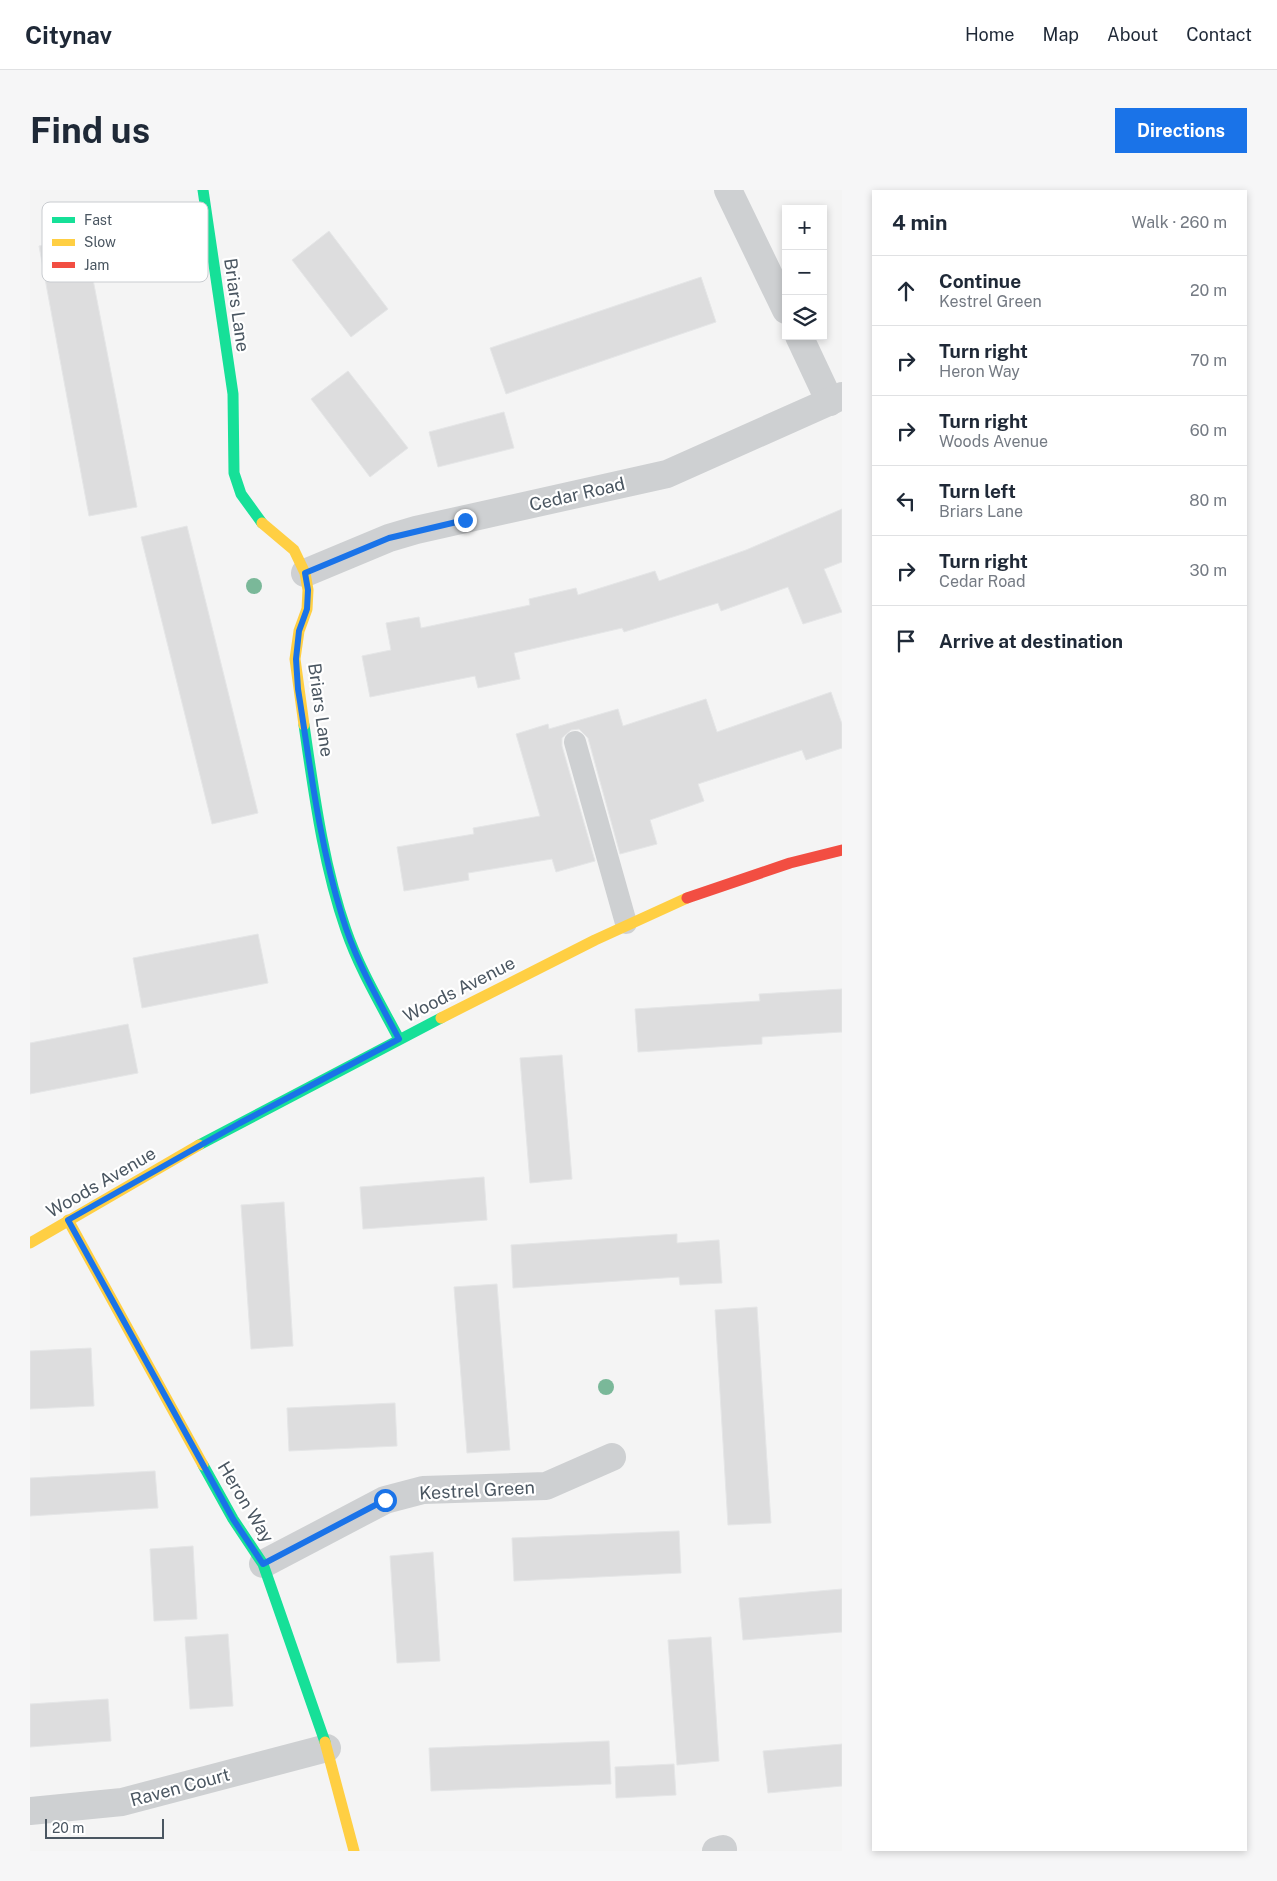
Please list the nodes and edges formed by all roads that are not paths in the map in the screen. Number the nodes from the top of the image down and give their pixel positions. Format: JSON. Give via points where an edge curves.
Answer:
{"nodes":[{"id":1,"x":728,"y":190,"type":"edge"},
{"id":2,"x":208,"y":224,"type":"edge"},
{"id":3,"x":782,"y":302,"type":"edge"},
{"id":4,"x":801,"y":340,"type":"edge"},
{"id":5,"x":836,"y":399,"type":"edge"},
{"id":6,"x":305,"y":573,"type":"junction"},
{"id":7,"x":575,"y":742,"type":"dead end"},
{"id":8,"x":842,"y":850,"type":"edge"},
{"id":9,"x":626,"y":923,"type":"junction"},
{"id":10,"x":399,"y":1039,"type":"junction"},
{"id":11,"x":68,"y":1220,"type":"junction"},
{"id":12,"x":30,"y":1243,"type":"edge"},
{"id":13,"x":612,"y":1457,"type":"dead end"},
{"id":14,"x":263,"y":1564,"type":"junction"},
{"id":15,"x":327,"y":1748,"type":"junction"},
{"id":16,"x":30,"y":1811,"type":"edge"},
{"id":17,"x":354,"y":1851,"type":"edge"}],
"edges":[{"from":1,"to":3,"type":"street"},
{"from":2,"to":6,"type":"street","name":"Briars Lane","via":[[233,394],[234,473],[241,494],[264,525],[294,550]]},
{"from":4,"to":5,"type":"street"},
{"from":5,"to":6,"type":"street","name":"Cedar Road","via":[[667,474],[416,530]]},
{"from":6,"to":10,"type":"street","name":"Briars Lane","via":[[307,609],[299,631],[296,669],[328,866],[361,968]]},
{"from":7,"to":9,"type":"lane"},
{"from":8,"to":9,"type":"street","name":"Woods Avenue","via":[[801,858],[740,878]]},
{"from":9,"to":10,"type":"street","name":"Woods Avenue"},
{"from":10,"to":11,"type":"street","name":"Woods Avenue","via":[[240,1123]]},
{"from":11,"to":12,"type":"street","name":"Woods Avenue"},
{"from":11,"to":14,"type":"street","name":"Heron Way","via":[[233,1519]]},
{"from":13,"to":14,"type":"street","name":"Kestrel Green","via":[[546,1486],[423,1490],[385,1500]]},
{"from":14,"to":15,"type":"street","name":"Heron Way"},
{"from":15,"to":16,"type":"street","name":"Raven Court","via":[[122,1802]]},
{"from":15,"to":17,"type":"street","name":"Heron Way"}]}
